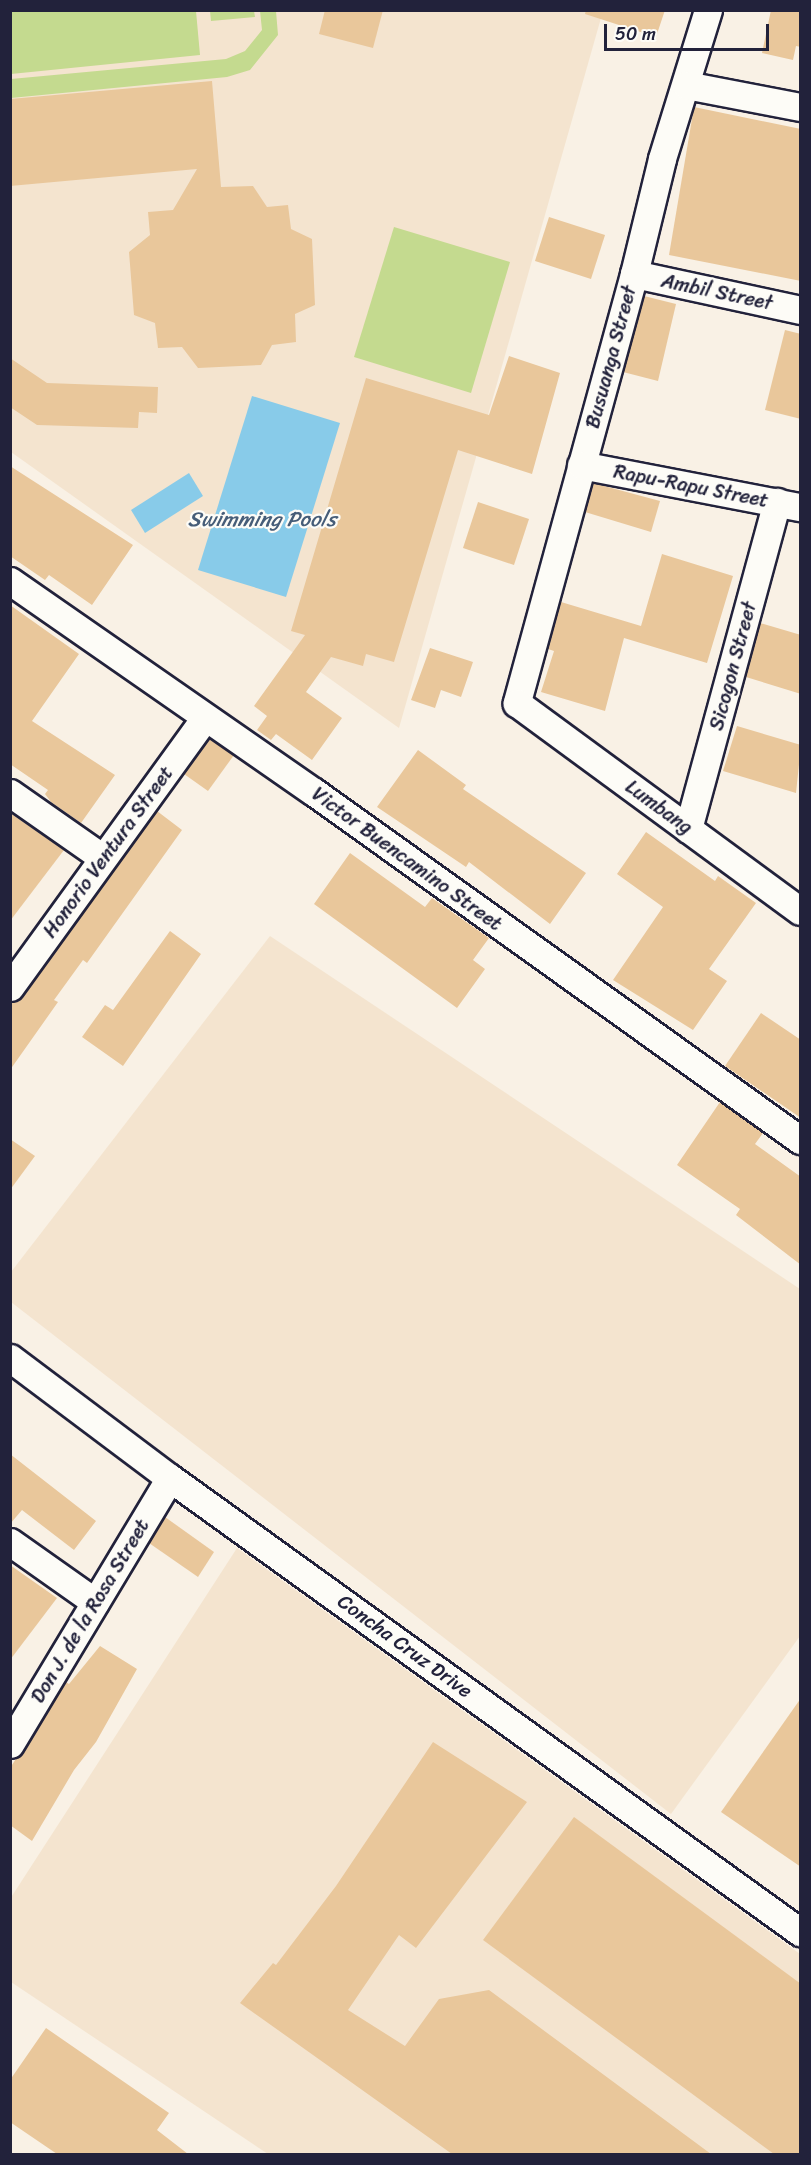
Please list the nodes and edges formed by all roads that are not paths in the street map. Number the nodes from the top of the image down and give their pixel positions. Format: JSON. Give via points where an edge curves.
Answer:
{"nodes":[{"id":1,"x":708,"y":10,"type":"edge"},
{"id":2,"x":686,"y":85,"type":"junction"},
{"id":3,"x":801,"y":107,"type":"edge"},
{"id":4,"x":634,"y":274,"type":"junction"},
{"id":5,"x":801,"y":310,"type":"edge"},
{"id":6,"x":581,"y":465,"type":"junction"},
{"id":7,"x":789,"y":505,"type":"edge"},
{"id":8,"x":10,"y":581,"type":"edge"},
{"id":9,"x":517,"y":703,"type":"joint"},
{"id":10,"x":205,"y":718,"type":"junction"},
{"id":11,"x":10,"y":793,"type":"edge"},
{"id":12,"x":688,"y":829,"type":"junction"},
{"id":13,"x":103,"y":858,"type":"junction"},
{"id":14,"x":801,"y":911,"type":"edge"},
{"id":15,"x":13,"y":979,"type":"edge"},
{"id":16,"x":801,"y":1140,"type":"edge"},
{"id":17,"x":10,"y":1358,"type":"edge"},
{"id":18,"x":170,"y":1478,"type":"junction"},
{"id":19,"x":10,"y":1542,"type":"edge"},
{"id":20,"x":95,"y":1602,"type":"junction"},
{"id":21,"x":13,"y":1736,"type":"edge"},
{"id":22,"x":801,"y":1932,"type":"edge"}],
"edges":[{"from":1,"to":2,"type":"street","name":"Busuanga Street"},
{"from":2,"to":3,"type":"street"},
{"from":2,"to":4,"type":"street","name":"Busuanga Street","via":[[662,159]]},
{"from":4,"to":5,"type":"street","name":"Ambil Street"},
{"from":4,"to":6,"type":"street","name":"Busuanga Street"},
{"from":6,"to":7,"type":"street","name":"Rapu-Rapu Street"},
{"from":6,"to":9,"type":"street","name":"Busuanga Street"},
{"from":7,"to":12,"type":"street","name":"Sicogon Street"},
{"from":8,"to":10,"type":"street","name":"Victor Buencamino Street"},
{"from":9,"to":12,"type":"street","name":"Lumbang"},
{"from":10,"to":13,"type":"street","name":"Honorio Ventura Street"},
{"from":10,"to":16,"type":"street","name":"Victor Buencamino Street"},
{"from":11,"to":13,"type":"street"},
{"from":12,"to":14,"type":"street","name":"Lumbang"},
{"from":13,"to":15,"type":"street","name":"Honorio Ventura Street"},
{"from":17,"to":18,"type":"street","name":"Concha Cruz Drive"},
{"from":18,"to":20,"type":"street","name":"Don J. de la Rosa Street"},
{"from":18,"to":22,"type":"street","name":"Concha Cruz Drive"},
{"from":19,"to":20,"type":"street"},
{"from":20,"to":21,"type":"street","name":"Don J. de la Rosa Street"}]}
